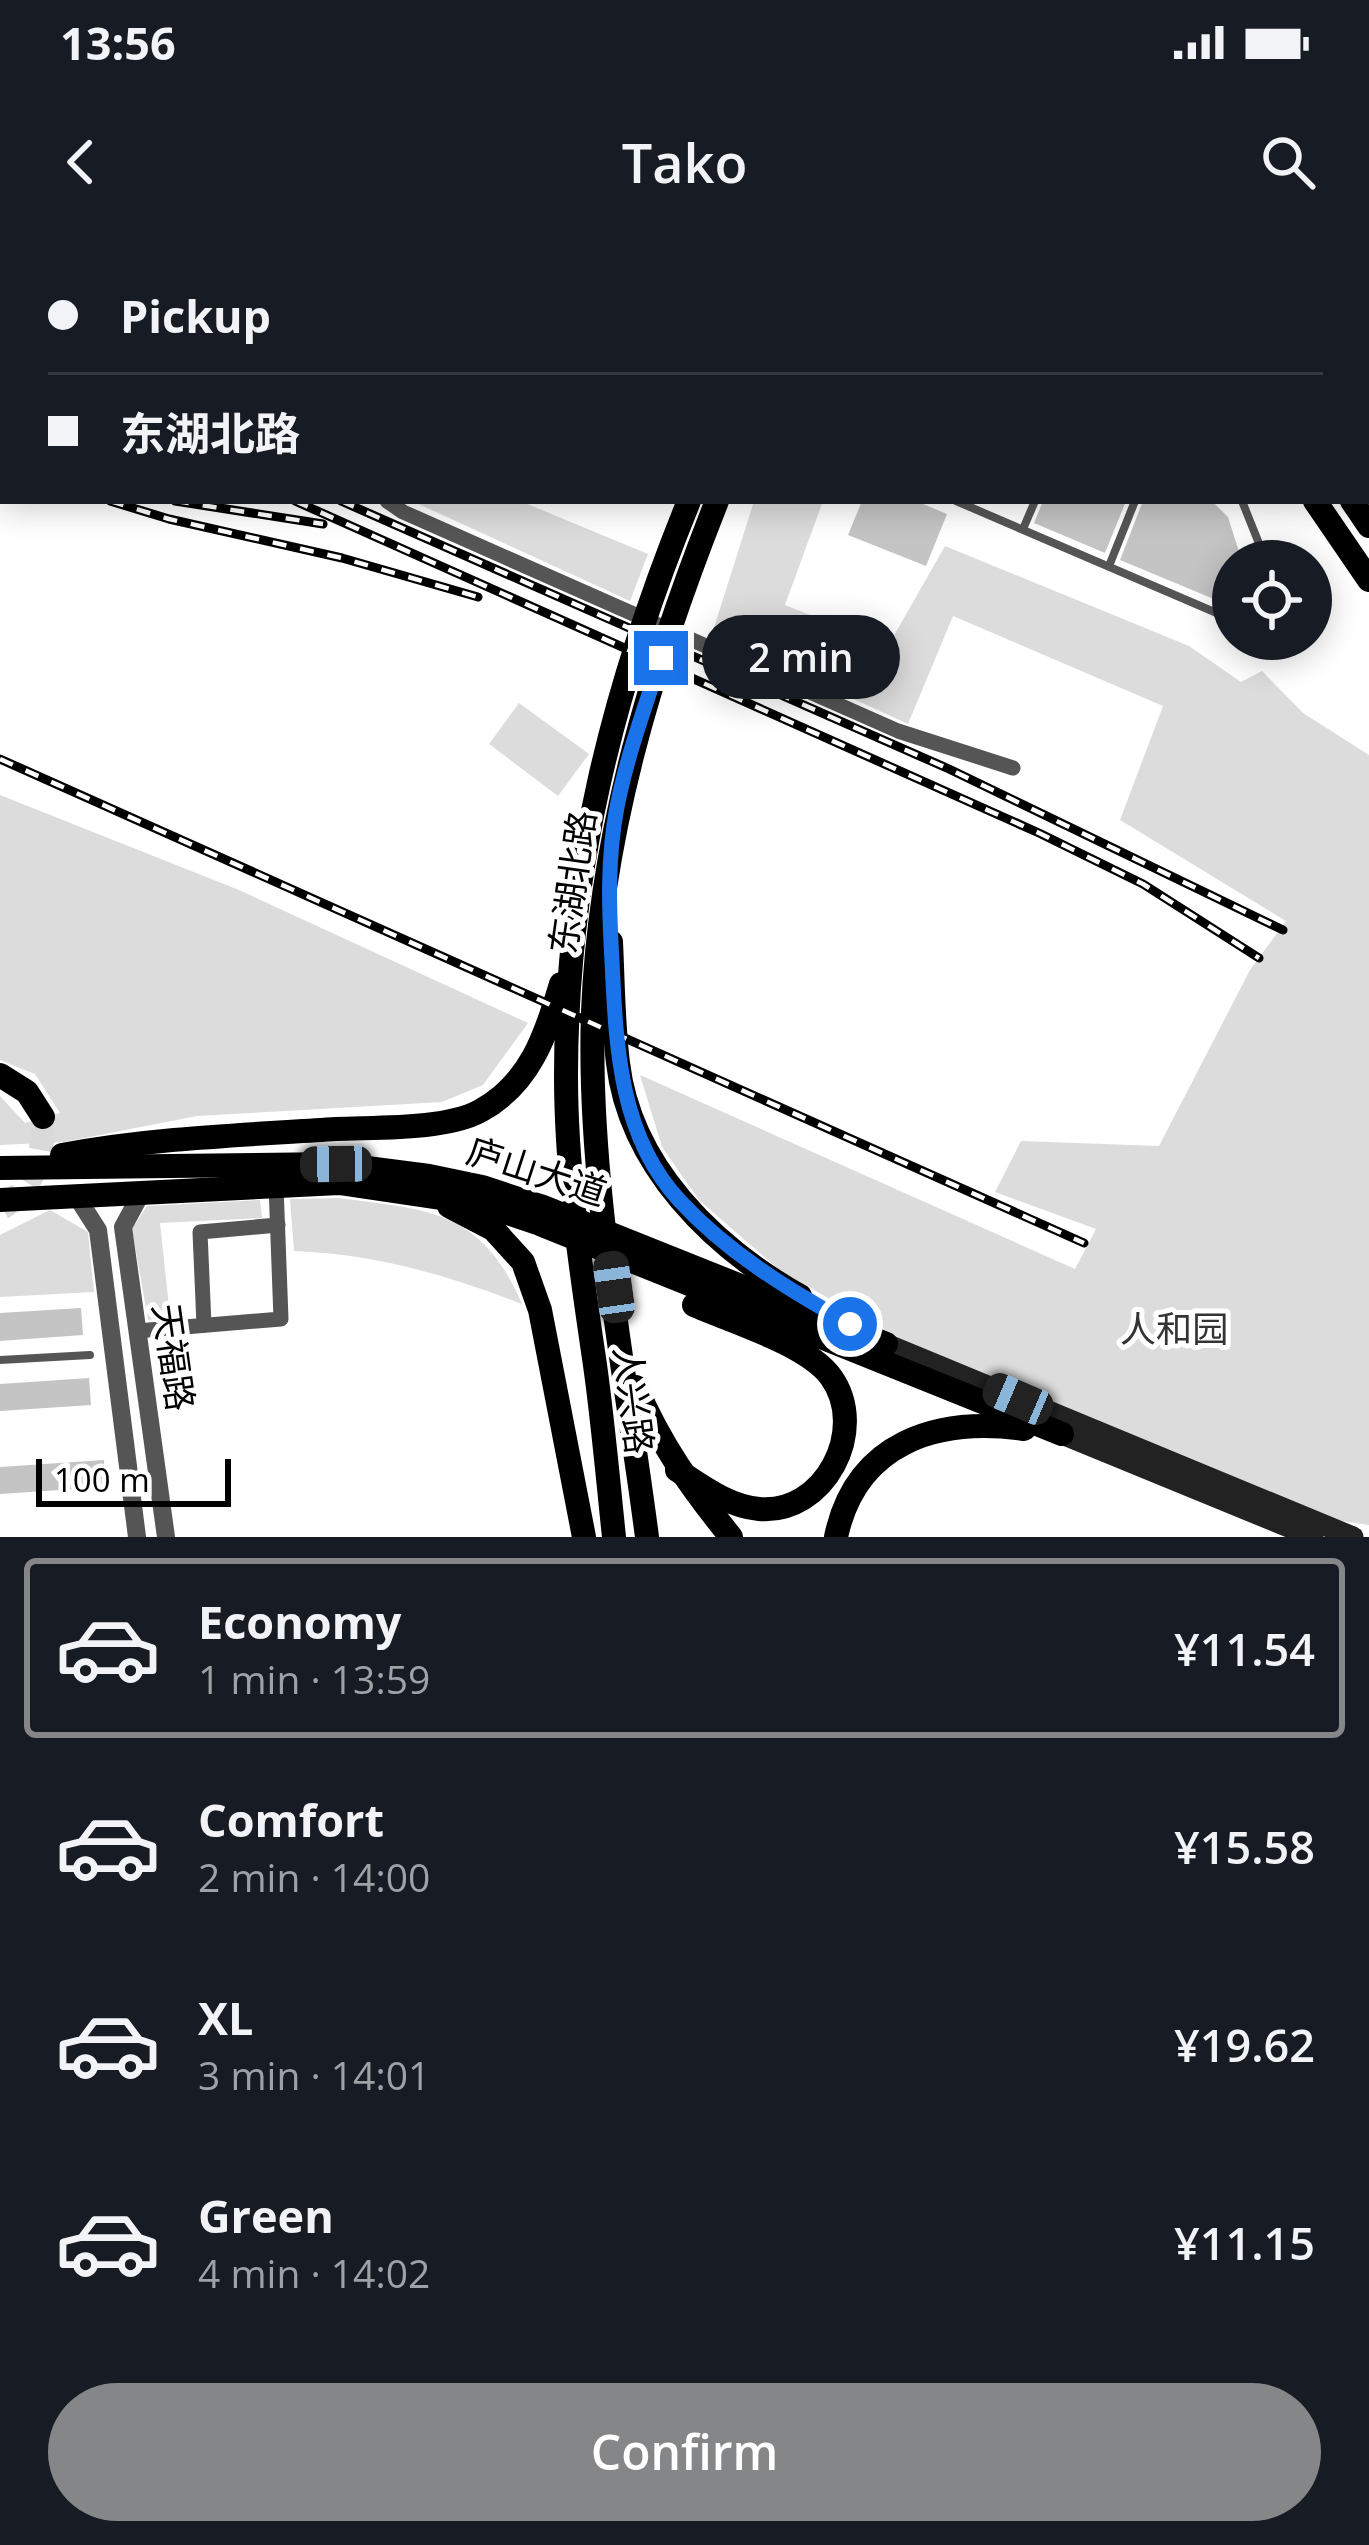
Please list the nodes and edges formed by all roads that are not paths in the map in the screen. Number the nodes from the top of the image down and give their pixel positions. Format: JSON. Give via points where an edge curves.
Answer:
{"nodes":[{"id":1,"x":391,"y":504,"type":"edge"},
{"id":2,"x":688,"y":504,"type":"edge"},
{"id":3,"x":716,"y":504,"type":"edge"},
{"id":4,"x":963,"y":504,"type":"edge"},
{"id":5,"x":1034,"y":504,"type":"edge"},
{"id":6,"x":1135,"y":504,"type":"edge"},
{"id":7,"x":1243,"y":504,"type":"edge"},
{"id":8,"x":1318,"y":504,"type":"edge"},
{"id":9,"x":1023,"y":530,"type":"junction"},
{"id":10,"x":1258,"y":540,"type":"edge"},
{"id":11,"x":1109,"y":566,"type":"junction"},
{"id":12,"x":1369,"y":580,"type":"edge"},
{"id":13,"x":1212,"y":611,"type":"edge"},
{"id":14,"x":1013,"y":768,"type":"dead end"},
{"id":15,"x":608,"y":874,"type":"junction"},
{"id":16,"x":575,"y":936,"type":"junction"},
{"id":17,"x":0,"y":1075,"type":"edge"},
{"id":18,"x":43,"y":1117,"type":"dead end"},
{"id":19,"x":0,"y":1167,"type":"edge"},
{"id":20,"x":276,"y":1185,"type":"junction"},
{"id":21,"x":143,"y":1190,"type":"junction"},
{"id":22,"x":75,"y":1194,"type":"junction"},
{"id":23,"x":425,"y":1194,"type":"junction"},
{"id":24,"x":0,"y":1200,"type":"edge"},
{"id":25,"x":278,"y":1226,"type":"junction"},
{"id":26,"x":638,"y":1267,"type":"junction"},
{"id":27,"x":579,"y":1271,"type":"joint"},
{"id":28,"x":614,"y":1287,"type":"joint"},
{"id":29,"x":204,"y":1325,"type":"junction"},
{"id":30,"x":137,"y":1331,"type":"junction"},
{"id":31,"x":886,"y":1344,"type":"junction"},
{"id":32,"x":90,"y":1355,"type":"dead end"},
{"id":33,"x":624,"y":1357,"type":"junction"},
{"id":34,"x":0,"y":1360,"type":"edge"},
{"id":35,"x":1062,"y":1435,"type":"junction"},
{"id":36,"x":677,"y":1470,"type":"junction"},
{"id":37,"x":1320,"y":1532,"type":"edge"},
{"id":38,"x":1369,"y":1532,"type":"edge"},
{"id":39,"x":137,"y":1537,"type":"edge"},
{"id":40,"x":166,"y":1537,"type":"edge"},
{"id":41,"x":584,"y":1537,"type":"edge"},
{"id":42,"x":614,"y":1537,"type":"edge"},
{"id":43,"x":647,"y":1537,"type":"edge"},
{"id":44,"x":730,"y":1537,"type":"edge"},
{"id":45,"x":836,"y":1537,"type":"edge"},
{"id":46,"x":1352,"y":1537,"type":"edge"}],
"edges":[{"from":1,"to":14,"type":"street","via":[[898,731]]},
{"from":2,"to":16,"type":"main road","name":"东湖北路","via":[[607,738]]},
{"from":3,"to":15,"type":"main road","name":"东湖北路","via":[[638,727]]},
{"from":4,"to":9,"type":"lane"},
{"from":5,"to":9,"type":"lane"},
{"from":6,"to":11,"type":"lane"},
{"from":7,"to":10,"type":"lane"},
{"from":8,"to":12,"type":"main road"},
{"from":9,"to":11,"type":"lane"},
{"from":11,"to":13,"type":"lane"},
{"from":15,"to":28,"type":"main road","name":"东湖北路","via":[[593,1017],[600,1186]]},
{"from":15,"to":31,"type":"main road","via":[[618,1066],[656,1167],[678,1200],[778,1283]]},
{"from":16,"to":19,"type":"main road","via":[[544,1044],[514,1086],[478,1113],[424,1124],[118,1145]]},
{"from":16,"to":27,"type":"main road","name":"东湖北路","via":[[566,1077]]},
{"from":17,"to":18,"type":"main road","via":[[27,1092]]},
{"from":19,"to":31,"type":"main road","name":"庐山大道","via":[[336,1164],[482,1186]]},
{"from":20,"to":21,"type":"main road","name":"庐山大道"},
{"from":20,"to":23,"type":"main road","name":"庐山大道"},
{"from":20,"to":25,"type":"street"},
{"from":21,"to":22,"type":"main road","name":"庐山大道"},
{"from":21,"to":30,"type":"street","name":"天福路","via":[[123,1228]]},
{"from":22,"to":24,"type":"main road","name":"庐山大道"},
{"from":22,"to":39,"type":"street","name":"天福路","via":[[98,1230]]},
{"from":23,"to":26,"type":"main road","name":"庐山大道","via":[[500,1210]]},
{"from":23,"to":41,"type":"main road","via":[[493,1229],[523,1262],[540,1310]]},
{"from":25,"to":29,"type":"street","via":[[281,1319]]},
{"from":25,"to":29,"type":"street","via":[[200,1232]]},
{"from":26,"to":35,"type":"main road","name":"庐山大道"},
{"from":26,"to":36,"type":"main road","via":[[684,1301],[807,1355],[832,1378],[842,1404],[843,1440],[832,1470],[817,1491],[790,1506],[760,1509],[721,1499]]},
{"from":27,"to":42,"type":"main road","name":"人兴路"},
{"from":28,"to":33,"type":"main road","name":"人兴路"},
{"from":29,"to":30,"type":"street"},
{"from":30,"to":40,"type":"street","name":"天福路"},
{"from":31,"to":37,"type":"main road","name":"庐山大道"},
{"from":32,"to":34,"type":"lane"},
{"from":33,"to":36,"type":"main road"},
{"from":33,"to":43,"type":"main road","name":"人兴路"},
{"from":35,"to":37,"type":"main road","name":"庐山大道"},
{"from":35,"to":45,"type":"main road","via":[[992,1424],[898,1444],[866,1471]]},
{"from":36,"to":44,"type":"main road"},
{"from":37,"to":38,"type":"main road"},
{"from":37,"to":46,"type":"main road","name":"庐山大道"}]}
